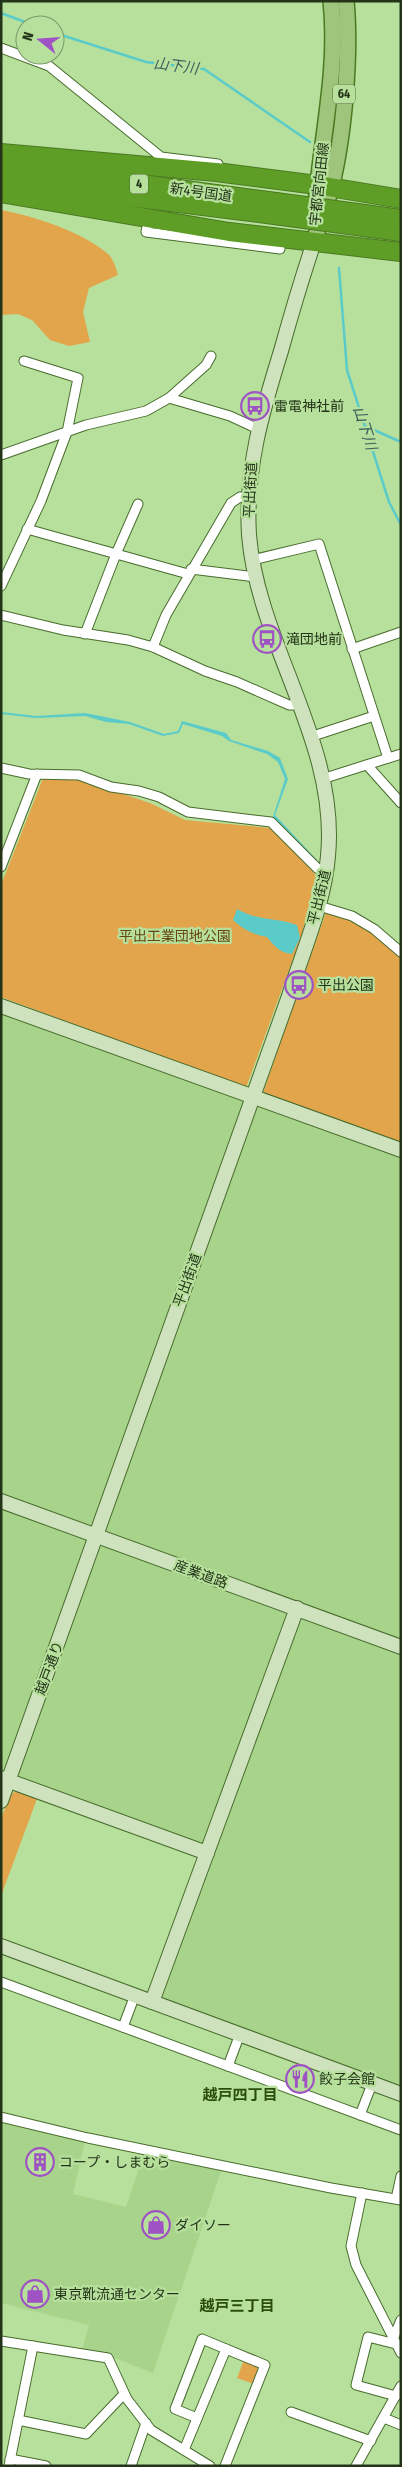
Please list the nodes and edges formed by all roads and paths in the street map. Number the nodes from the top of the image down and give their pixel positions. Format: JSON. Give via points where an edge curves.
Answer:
{"nodes":[{"id":1,"x":331,"y":1,"type":"edge"},
{"id":2,"x":346,"y":1,"type":"edge"},
{"id":3,"x":1,"y":48,"type":"edge"},
{"id":4,"x":1,"y":153,"type":"edge"},
{"id":5,"x":157,"y":153,"type":"junction"},
{"id":6,"x":152,"y":162,"type":"dead end"},
{"id":7,"x":1,"y":165,"type":"edge"},
{"id":8,"x":293,"y":174,"type":"dead end"},
{"id":9,"x":1,"y":181,"type":"edge"},
{"id":10,"x":324,"y":186,"type":"junction"},
{"id":11,"x":1,"y":193,"type":"edge"},
{"id":12,"x":401,"y":199,"type":"edge"},
{"id":13,"x":275,"y":209,"type":"junction"},
{"id":14,"x":401,"y":218,"type":"edge"},
{"id":15,"x":364,"y":221,"type":"junction"},
{"id":16,"x":147,"y":226,"type":"dead end"},
{"id":17,"x":401,"y":232,"type":"edge"},
{"id":18,"x":318,"y":243,"type":"junction"},
{"id":19,"x":280,"y":249,"type":"dead end"},
{"id":20,"x":401,"y":252,"type":"edge"},
{"id":21,"x":401,"y":261,"type":"edge"},
{"id":22,"x":211,"y":356,"type":"dead end"},
{"id":23,"x":24,"y":361,"type":"dead end"},
{"id":24,"x":168,"y":398,"type":"junction"},
{"id":25,"x":258,"y":430,"type":"junction"},
{"id":26,"x":67,"y":432,"type":"junction"},
{"id":27,"x":1,"y":455,"type":"edge"},
{"id":28,"x":248,"y":498,"type":"junction"},
{"id":29,"x":138,"y":504,"type":"dead end"},
{"id":30,"x":27,"y":529,"type":"junction"},
{"id":31,"x":116,"y":554,"type":"junction"},
{"id":32,"x":252,"y":560,"type":"junction"},
{"id":33,"x":190,"y":571,"type":"junction"},
{"id":34,"x":256,"y":577,"type":"junction"},
{"id":35,"x":1,"y":586,"type":"edge"},
{"id":36,"x":1,"y":615,"type":"edge"},
{"id":37,"x":401,"y":632,"type":"edge"},
{"id":38,"x":85,"y":634,"type":"junction"},
{"id":39,"x":153,"y":647,"type":"junction"},
{"id":40,"x":352,"y":649,"type":"junction"},
{"id":41,"x":298,"y":705,"type":"junction"},
{"id":42,"x":374,"y":716,"type":"junction"},
{"id":43,"x":310,"y":737,"type":"junction"},
{"id":44,"x":401,"y":754,"type":"edge"},
{"id":45,"x":388,"y":758,"type":"junction"},
{"id":46,"x":367,"y":765,"type":"junction"},
{"id":47,"x":1,"y":768,"type":"edge"},
{"id":48,"x":37,"y":774,"type":"junction"},
{"id":49,"x":322,"y":779,"type":"junction"},
{"id":50,"x":401,"y":803,"type":"edge"},
{"id":51,"x":1,"y":867,"type":"edge"},
{"id":52,"x":326,"y":873,"type":"junction"},
{"id":53,"x":319,"y":906,"type":"junction"},
{"id":54,"x":401,"y":952,"type":"edge"},
{"id":55,"x":1,"y":1006,"type":"edge"},
{"id":56,"x":253,"y":1095,"type":"junction"},
{"id":57,"x":401,"y":1150,"type":"edge"},
{"id":58,"x":1,"y":1501,"type":"edge"},
{"id":59,"x":96,"y":1536,"type":"junction"},
{"id":60,"x":297,"y":1608,"type":"junction"},
{"id":61,"x":401,"y":1647,"type":"edge"},
{"id":62,"x":5,"y":1779,"type":"edge"},
{"id":63,"x":1,"y":1802,"type":"edge"},
{"id":64,"x":207,"y":1853,"type":"junction"},
{"id":65,"x":1,"y":1946,"type":"edge"},
{"id":66,"x":1,"y":1982,"type":"edge"},
{"id":67,"x":135,"y":1995,"type":"junction"},
{"id":68,"x":152,"y":2002,"type":"junction"},
{"id":69,"x":123,"y":2027,"type":"junction"},
{"id":70,"x":240,"y":2034,"type":"junction"},
{"id":71,"x":228,"y":2066,"type":"junction"},
{"id":72,"x":372,"y":2084,"type":"junction"},
{"id":73,"x":401,"y":2094,"type":"edge"},
{"id":74,"x":360,"y":2115,"type":"junction"},
{"id":75,"x":1,"y":2117,"type":"edge"},
{"id":76,"x":401,"y":2130,"type":"edge"},
{"id":77,"x":401,"y":2176,"type":"edge"},
{"id":78,"x":362,"y":2193,"type":"junction"},
{"id":79,"x":398,"y":2199,"type":"edge"},
{"id":80,"x":401,"y":2320,"type":"edge"},
{"id":81,"x":1,"y":2341,"type":"edge"},
{"id":82,"x":395,"y":2341,"type":"junction"},
{"id":83,"x":33,"y":2346,"type":"junction"},
{"id":84,"x":226,"y":2349,"type":"junction"},
{"id":85,"x":401,"y":2353,"type":"edge"},
{"id":86,"x":401,"y":2386,"type":"edge"},
{"id":87,"x":124,"y":2394,"type":"junction"},
{"id":88,"x":396,"y":2396,"type":"junction"},
{"id":89,"x":291,"y":2412,"type":"dead end"},
{"id":90,"x":197,"y":2418,"type":"junction"},
{"id":91,"x":384,"y":2418,"type":"junction"},
{"id":92,"x":18,"y":2420,"type":"junction"},
{"id":93,"x":146,"y":2423,"type":"junction"},
{"id":94,"x":401,"y":2425,"type":"edge"},
{"id":95,"x":371,"y":2441,"type":"junction"},
{"id":96,"x":184,"y":2450,"type":"junction"},
{"id":97,"x":10,"y":2462,"type":"edge"},
{"id":98,"x":46,"y":2466,"type":"edge"},
{"id":99,"x":131,"y":2466,"type":"edge"},
{"id":100,"x":210,"y":2466,"type":"edge"},
{"id":101,"x":225,"y":2466,"type":"edge"},
{"id":102,"x":356,"y":2466,"type":"edge"}],
"edges":[{"from":1,"to":10,"type":"main road","name":"宇都宮向田線","number":"64","via":[[333,51]]},
{"from":2,"to":10,"type":"main road","name":"宇都宮向田線","number":"64","via":[[343,108]]},
{"from":3,"to":5,"type":"street","via":[[49,66]]},
{"from":4,"to":10,"type":"highway","via":[[216,172]]},
{"from":5,"to":6,"type":"street"},
{"from":5,"to":8,"type":"street","via":[[174,159]]},
{"from":7,"to":13,"type":"highway","name":"新4号国道","number":"4"},
{"from":9,"to":13,"type":"highway","name":"新4号国道","number":"4"},
{"from":10,"to":12,"type":"highway"},
{"from":10,"to":18,"type":"main road","name":"宇都宮向田線","number":"64"},
{"from":11,"to":18,"type":"highway","via":[[228,232]]},
{"from":13,"to":15,"type":"highway","name":"新4号国道","number":"4","bridge":true},
{"from":14,"to":15,"type":"highway","name":"新4号国道","number":"4"},
{"from":15,"to":17,"type":"highway","name":"新4号国道","number":"4"},
{"from":16,"to":19,"type":"street","via":[[146,232]]},
{"from":18,"to":20,"type":"highway"},
{"from":18,"to":21,"type":"street","via":[[328,252]]},
{"from":18,"to":25,"type":"street","name":"平出街道"},
{"from":22,"to":24,"type":"street","via":[[206,365]]},
{"from":23,"to":26,"type":"street","via":[[78,378]]},
{"from":24,"to":25,"type":"street","via":[[230,416]]},
{"from":24,"to":26,"type":"street","via":[[138,415],[102,421]]},
{"from":25,"to":28,"type":"street","name":"平出街道"},
{"from":26,"to":27,"type":"street"},
{"from":26,"to":30,"type":"street"},
{"from":28,"to":32,"type":"street","name":"平出街道"},
{"from":28,"to":33,"type":"street","via":[[240,497],[231,503]]},
{"from":29,"to":31,"type":"street"},
{"from":30,"to":31,"type":"street"},
{"from":30,"to":35,"type":"street"},
{"from":31,"to":33,"type":"street"},
{"from":31,"to":38,"type":"street"},
{"from":32,"to":34,"type":"street","name":"平出街道"},
{"from":32,"to":40,"type":"street","via":[[319,544]]},
{"from":33,"to":34,"type":"street"},
{"from":33,"to":39,"type":"street"},
{"from":34,"to":41,"type":"street","name":"平出街道"},
{"from":36,"to":38,"type":"street"},
{"from":37,"to":40,"type":"street"},
{"from":38,"to":39,"type":"street"},
{"from":39,"to":41,"type":"street","via":[[289,705]]},
{"from":40,"to":42,"type":"street"},
{"from":41,"to":43,"type":"street","name":"平出街道"},
{"from":42,"to":43,"type":"street"},
{"from":42,"to":45,"type":"street"},
{"from":43,"to":49,"type":"street","name":"平出街道"},
{"from":44,"to":45,"type":"street"},
{"from":45,"to":46,"type":"street"},
{"from":46,"to":49,"type":"street"},
{"from":46,"to":50,"type":"street"},
{"from":47,"to":48,"type":"street"},
{"from":48,"to":51,"type":"street"},
{"from":48,"to":52,"type":"street","via":[[79,775],[111,787],[159,797],[188,812],[271,822]]},
{"from":49,"to":52,"type":"street","name":"平出街道","via":[[329,839]]},
{"from":52,"to":53,"type":"street","name":"平出街道"},
{"from":53,"to":54,"type":"street","via":[[367,924]]},
{"from":53,"to":56,"type":"street","name":"平出街道"},
{"from":55,"to":56,"type":"street"},
{"from":56,"to":57,"type":"street"},
{"from":56,"to":59,"type":"street","name":"平出街道"},
{"from":58,"to":59,"type":"street","name":"産業道路"},
{"from":59,"to":60,"type":"street","name":"産業道路"},
{"from":59,"to":62,"type":"street","name":"越戸通り"},
{"from":60,"to":61,"type":"street","name":"産業道路"},
{"from":60,"to":64,"type":"street"},
{"from":62,"to":63,"type":"street","name":"越戸通り"},
{"from":62,"to":64,"type":"street"},
{"from":64,"to":68,"type":"street"},
{"from":65,"to":67,"type":"street"},
{"from":66,"to":69,"type":"street"},
{"from":67,"to":68,"type":"street"},
{"from":67,"to":69,"type":"street"},
{"from":68,"to":70,"type":"street"},
{"from":69,"to":71,"type":"street"},
{"from":70,"to":71,"type":"street"},
{"from":70,"to":72,"type":"street"},
{"from":71,"to":74,"type":"street"},
{"from":72,"to":73,"type":"street"},
{"from":72,"to":74,"type":"street"},
{"from":74,"to":76,"type":"street"},
{"from":75,"to":78,"type":"street","via":[[88,2138]]},
{"from":77,"to":79,"type":"street"},
{"from":78,"to":79,"type":"street"},
{"from":78,"to":82,"type":"street","via":[[351,2246],[356,2265]]},
{"from":80,"to":82,"type":"street"},
{"from":81,"to":83,"type":"street"},
{"from":82,"to":85,"type":"street"},
{"from":82,"to":88,"type":"street","via":[[368,2337],[356,2385]]},
{"from":83,"to":87,"type":"street","via":[[108,2358]]},
{"from":83,"to":92,"type":"street"},
{"from":84,"to":90,"type":"street"},
{"from":84,"to":90,"type":"street","via":[[202,2339],[175,2409]]},
{"from":84,"to":101,"type":"street","via":[[265,2365]]},
{"from":86,"to":88,"type":"street"},
{"from":87,"to":92,"type":"street","via":[[86,2434]]},
{"from":87,"to":93,"type":"street"},
{"from":88,"to":91,"type":"street"},
{"from":89,"to":95,"type":"street"},
{"from":90,"to":96,"type":"street"},
{"from":91,"to":94,"type":"street"},
{"from":91,"to":95,"type":"street"},
{"from":92,"to":97,"type":"street"},
{"from":93,"to":96,"type":"street"},
{"from":93,"to":99,"type":"street"},
{"from":95,"to":102,"type":"street"},
{"from":96,"to":100,"type":"street"},
{"from":97,"to":98,"type":"street"}]}
